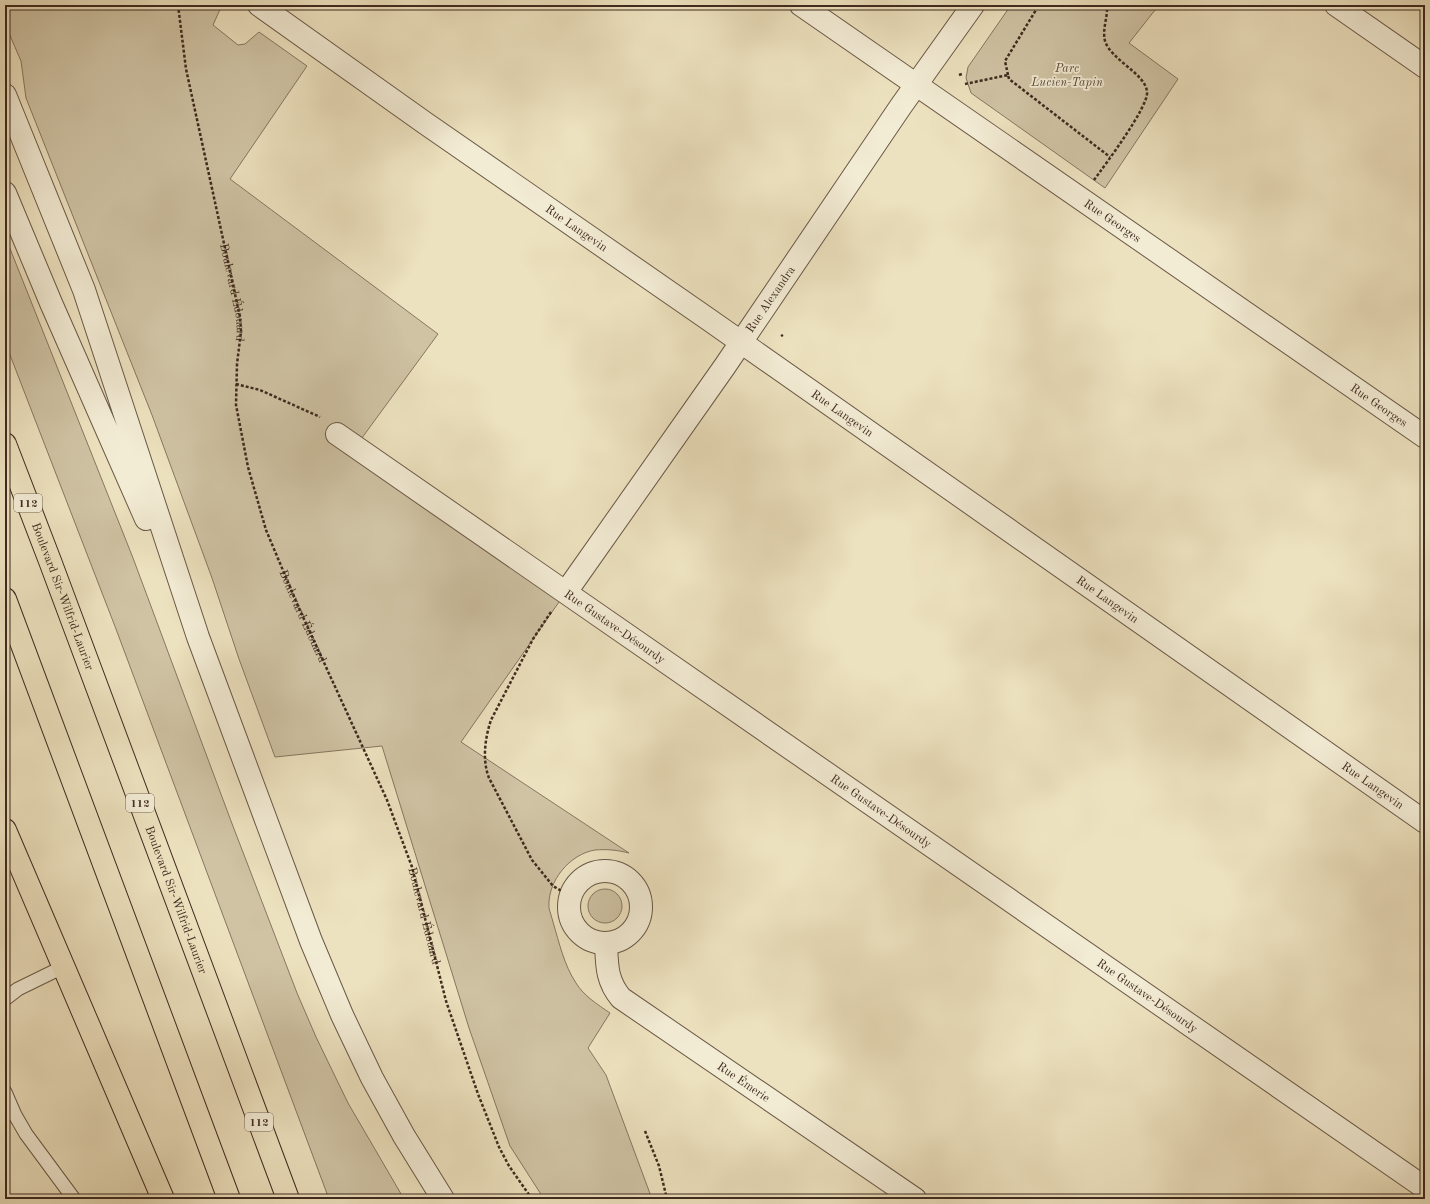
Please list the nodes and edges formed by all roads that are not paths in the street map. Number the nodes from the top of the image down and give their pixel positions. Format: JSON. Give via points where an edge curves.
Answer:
{"nodes":[{"id":1,"x":259,"y":5,"type":"edge"},
{"id":2,"x":800,"y":5,"type":"edge"},
{"id":3,"x":973,"y":5,"type":"edge"},
{"id":4,"x":1336,"y":5,"type":"edge"},
{"id":5,"x":1425,"y":67,"type":"edge"},
{"id":6,"x":916,"y":86,"type":"junction"},
{"id":7,"x":5,"y":95,"type":"edge"},
{"id":8,"x":5,"y":193,"type":"edge"},
{"id":9,"x":741,"y":343,"type":"junction"},
{"id":10,"x":337,"y":434,"type":"dead end"},
{"id":11,"x":1425,"y":437,"type":"edge"},
{"id":12,"x":5,"y":444,"type":"edge"},
{"id":13,"x":566,"y":592,"type":"junction"},
{"id":14,"x":5,"y":599,"type":"edge"},
{"id":15,"x":198,"y":637,"type":"junction"},
{"id":16,"x":1425,"y":822,"type":"edge"},
{"id":17,"x":5,"y":830,"type":"edge"},
{"id":18,"x":606,"y":943,"type":"junction"},
{"id":19,"x":63,"y":967,"type":"junction"},
{"id":20,"x":5,"y":999,"type":"edge"},
{"id":21,"x":5,"y":1092,"type":"edge"},
{"id":22,"x":1425,"y":1188,"type":"edge"},
{"id":23,"x":74,"y":1199,"type":"edge"},
{"id":24,"x":163,"y":1199,"type":"edge"},
{"id":25,"x":229,"y":1199,"type":"edge"},
{"id":26,"x":288,"y":1199,"type":"edge"},
{"id":27,"x":443,"y":1199,"type":"edge"},
{"id":28,"x":915,"y":1199,"type":"edge"}],
"edges":[{"from":1,"to":9,"type":"street","name":"Rue Langevin"},
{"from":2,"to":6,"type":"street","name":"Rue Georges"},
{"from":3,"to":6,"type":"street","name":"Rue Alexandra"},
{"from":4,"to":5,"type":"street"},
{"from":6,"to":9,"type":"street","name":"Rue Alexandra"},
{"from":6,"to":11,"type":"street","name":"Rue Georges"},
{"from":7,"to":15,"type":"street","via":[[84,290]]},
{"from":8,"to":15,"type":"street","via":[[50,303]]},
{"from":9,"to":13,"type":"street","name":"Rue Alexandra"},
{"from":9,"to":16,"type":"street","name":"Rue Langevin"},
{"from":10,"to":13,"type":"street","name":"Rue Gustave-Désourdy"},
{"from":12,"to":26,"type":"highway","name":"Boulevard Sir-Wilfrid-Laurier","number":"112"},
{"from":13,"to":22,"type":"street","name":"Rue Gustave-Désourdy"},
{"from":14,"to":25,"type":"highway"},
{"from":15,"to":27,"type":"street","via":[[327,981],[356,1046],[388,1108]]},
{"from":17,"to":19,"type":"highway"},
{"from":18,"to":18,"type":"street","via":[[588,939],[578,931],[570,915],[570,896],[579,880],[602,870],[625,876],[634,884],[641,901],[641,914],[628,935]]},
{"from":18,"to":28,"type":"street","name":"Rue Émerie","via":[[609,979],[621,998]]},
{"from":19,"to":20,"type":"lane","via":[[18,989]]},
{"from":19,"to":24,"type":"highway"},
{"from":21,"to":23,"type":"lane","via":[[26,1134]]}]}
